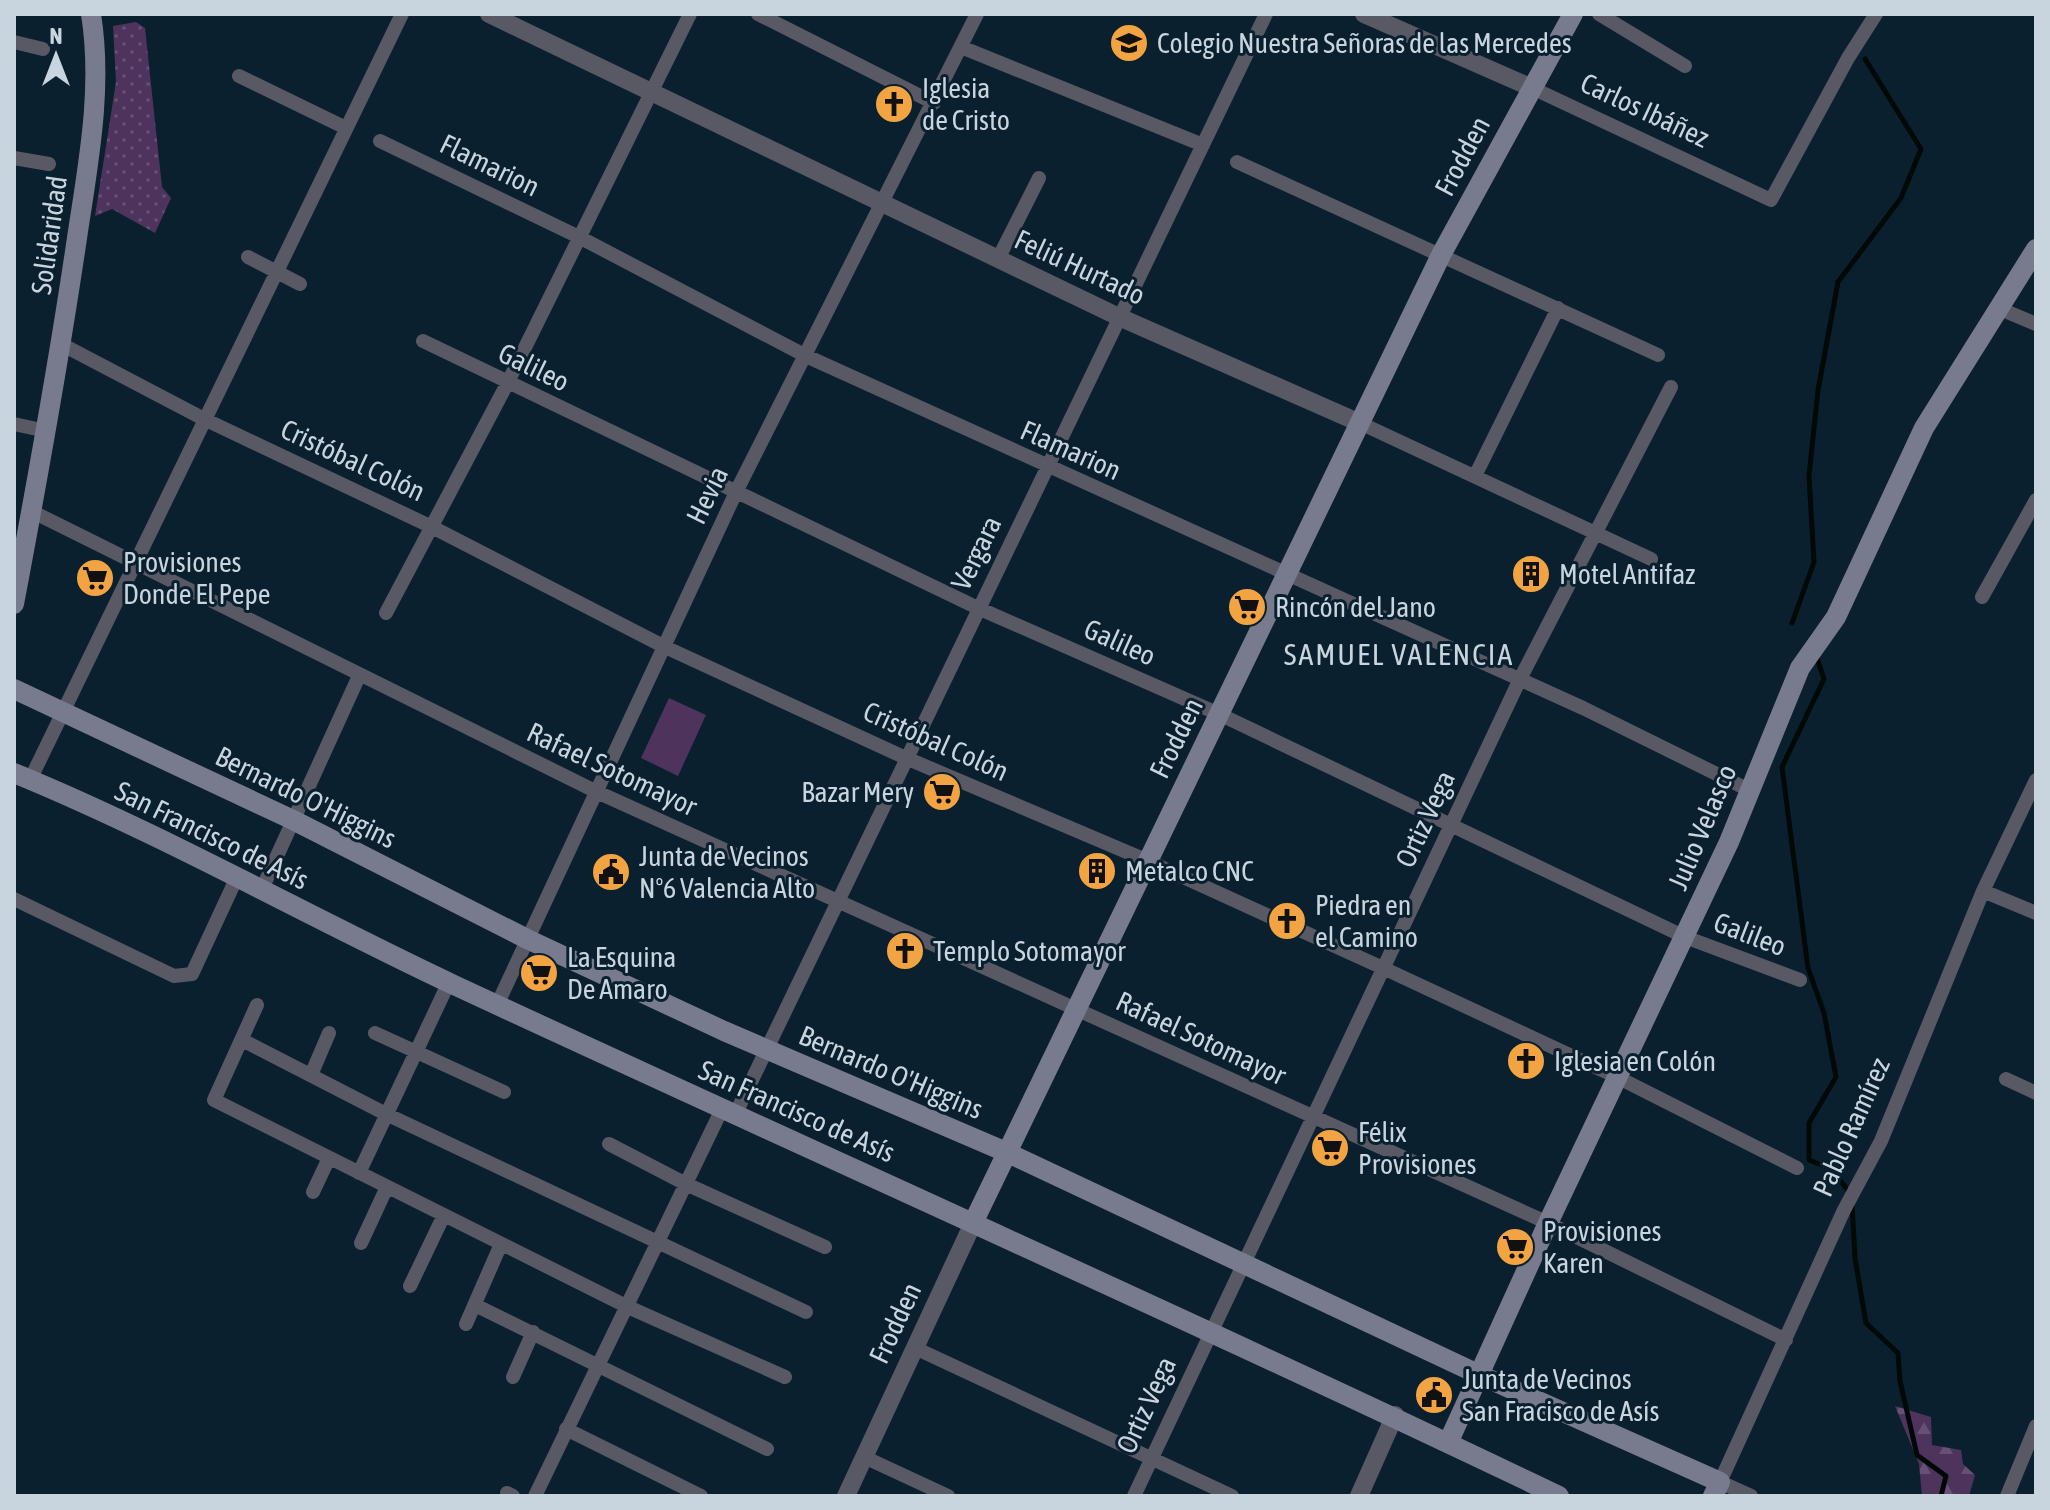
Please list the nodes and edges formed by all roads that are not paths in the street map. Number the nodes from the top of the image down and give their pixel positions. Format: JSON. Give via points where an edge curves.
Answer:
{"nodes":[{"id":1,"x":91,"y":14,"type":"edge"},
{"id":2,"x":402,"y":14,"type":"edge"},
{"id":3,"x":489,"y":14,"type":"edge"},
{"id":4,"x":690,"y":14,"type":"edge"},
{"id":5,"x":758,"y":14,"type":"edge"},
{"id":6,"x":977,"y":14,"type":"edge"},
{"id":7,"x":1266,"y":14,"type":"edge"},
{"id":8,"x":1364,"y":14,"type":"edge"},
{"id":9,"x":1573,"y":14,"type":"edge"},
{"id":10,"x":1599,"y":14,"type":"edge"},
{"id":11,"x":1876,"y":14,"type":"edge"},
{"id":12,"x":14,"y":42,"type":"edge"},
{"id":13,"x":961,"y":47,"type":"junction"},
{"id":14,"x":43,"y":49,"type":"dead end"},
{"id":15,"x":1685,"y":66,"type":"dead end"},
{"id":16,"x":239,"y":76,"type":"dead end"},
{"id":17,"x":1530,"y":87,"type":"junction"},
{"id":18,"x":651,"y":92,"type":"junction"},
{"id":19,"x":934,"y":103,"type":"junction"},
{"id":20,"x":346,"y":128,"type":"junction"},
{"id":21,"x":380,"y":141,"type":"dead end"},
{"id":22,"x":1203,"y":145,"type":"junction"},
{"id":23,"x":14,"y":158,"type":"edge"},
{"id":24,"x":1237,"y":162,"type":"dead end"},
{"id":25,"x":49,"y":164,"type":"dead end"},
{"id":26,"x":1039,"y":178,"type":"dead end"},
{"id":27,"x":884,"y":204,"type":"junction"},
{"id":28,"x":579,"y":237,"type":"junction"},
{"id":29,"x":2036,"y":249,"type":"edge"},
{"id":30,"x":1442,"y":253,"type":"junction"},
{"id":31,"x":248,"y":257,"type":"dead end"},
{"id":32,"x":998,"y":259,"type":"junction"},
{"id":33,"x":276,"y":272,"type":"junction"},
{"id":34,"x":300,"y":284,"type":"dead end"},
{"id":35,"x":1558,"y":308,"type":"junction"},
{"id":36,"x":1998,"y":308,"type":"junction"},
{"id":37,"x":1119,"y":317,"type":"junction"},
{"id":38,"x":2036,"y":324,"type":"edge"},
{"id":39,"x":423,"y":341,"type":"dead end"},
{"id":40,"x":61,"y":344,"type":"junction"},
{"id":41,"x":1658,"y":355,"type":"dead end"},
{"id":42,"x":806,"y":356,"type":"junction"},
{"id":43,"x":507,"y":384,"type":"junction"},
{"id":44,"x":1671,"y":387,"type":"dead end"},
{"id":45,"x":204,"y":419,"type":"junction"},
{"id":46,"x":1360,"y":423,"type":"junction"},
{"id":47,"x":14,"y":424,"type":"edge"},
{"id":48,"x":46,"y":431,"type":"junction"},
{"id":49,"x":1047,"y":467,"type":"junction"},
{"id":50,"x":1475,"y":476,"type":"junction"},
{"id":51,"x":737,"y":490,"type":"junction"},
{"id":52,"x":2036,"y":500,"type":"edge"},
{"id":53,"x":31,"y":511,"type":"junction"},
{"id":54,"x":432,"y":527,"type":"junction"},
{"id":55,"x":1599,"y":534,"type":"junction"},
{"id":56,"x":1651,"y":559,"type":"dead end"},
{"id":57,"x":134,"y":562,"type":"junction"},
{"id":58,"x":1286,"y":575,"type":"junction"},
{"id":59,"x":1982,"y":597,"type":"dead end"},
{"id":60,"x":14,"y":604,"type":"edge"},
{"id":61,"x":978,"y":608,"type":"junction"},
{"id":62,"x":386,"y":613,"type":"dead end"},
{"id":63,"x":665,"y":647,"type":"junction"},
{"id":64,"x":359,"y":676,"type":"junction"},
{"id":65,"x":1520,"y":679,"type":"junction"},
{"id":66,"x":14,"y":689,"type":"edge"},
{"id":67,"x":62,"y":710,"type":"junction"},
{"id":68,"x":1219,"y":714,"type":"junction"},
{"id":69,"x":906,"y":758,"type":"junction"},
{"id":70,"x":22,"y":776,"type":"edge"},
{"id":71,"x":2036,"y":780,"type":"edge"},
{"id":72,"x":1749,"y":790,"type":"junction"},
{"id":73,"x":597,"y":792,"type":"junction"},
{"id":74,"x":293,"y":820,"type":"junction"},
{"id":75,"x":1452,"y":823,"type":"junction"},
{"id":76,"x":1148,"y":861,"type":"junction"},
{"id":77,"x":237,"y":877,"type":"junction"},
{"id":78,"x":262,"y":889,"type":"junction"},
{"id":79,"x":1983,"y":891,"type":"junction"},
{"id":80,"x":14,"y":899,"type":"edge"},
{"id":81,"x":838,"y":904,"type":"junction"},
{"id":82,"x":2036,"y":913,"type":"edge"},
{"id":83,"x":1685,"y":937,"type":"junction"},
{"id":84,"x":527,"y":939,"type":"junction"},
{"id":85,"x":1383,"y":968,"type":"junction"},
{"id":86,"x":1800,"y":980,"type":"dead end"},
{"id":87,"x":449,"y":982,"type":"junction"},
{"id":88,"x":257,"y":1005,"type":"dead end"},
{"id":89,"x":497,"y":1005,"type":"junction"},
{"id":90,"x":1076,"y":1009,"type":"junction"},
{"id":91,"x":329,"y":1033,"type":"dead end"},
{"id":92,"x":375,"y":1033,"type":"dead end"},
{"id":93,"x":242,"y":1040,"type":"junction"},
{"id":94,"x":767,"y":1050,"type":"junction"},
{"id":95,"x":415,"y":1051,"type":"junction"},
{"id":96,"x":311,"y":1075,"type":"junction"},
{"id":97,"x":1619,"y":1078,"type":"junction"},
{"id":98,"x":2006,"y":1079,"type":"dead end"},
{"id":99,"x":504,"y":1092,"type":"dead end"},
{"id":100,"x":2036,"y":1093,"type":"edge"},
{"id":101,"x":728,"y":1112,"type":"junction"},
{"id":102,"x":386,"y":1114,"type":"junction"},
{"id":103,"x":1311,"y":1118,"type":"junction"},
{"id":104,"x":609,"y":1144,"type":"dead end"},
{"id":105,"x":1006,"y":1152,"type":"junction"},
{"id":106,"x":329,"y":1158,"type":"junction"},
{"id":107,"x":1797,"y":1168,"type":"dead end"},
{"id":108,"x":359,"y":1173,"type":"junction"},
{"id":109,"x":686,"y":1184,"type":"junction"},
{"id":110,"x":387,"y":1187,"type":"junction"},
{"id":111,"x":313,"y":1192,"type":"dead end"},
{"id":112,"x":444,"y":1215,"type":"junction"},
{"id":113,"x":974,"y":1221,"type":"junction"},
{"id":114,"x":1548,"y":1223,"type":"junction"},
{"id":115,"x":659,"y":1242,"type":"junction"},
{"id":116,"x":361,"y":1243,"type":"dead end"},
{"id":117,"x":501,"y":1244,"type":"junction"},
{"id":118,"x":825,"y":1247,"type":"dead end"},
{"id":119,"x":1242,"y":1262,"type":"junction"},
{"id":120,"x":410,"y":1286,"type":"dead end"},
{"id":121,"x":475,"y":1305,"type":"junction"},
{"id":122,"x":628,"y":1307,"type":"junction"},
{"id":123,"x":806,"y":1312,"type":"dead end"},
{"id":124,"x":466,"y":1324,"type":"dead end"},
{"id":125,"x":1209,"y":1331,"type":"junction"},
{"id":126,"x":533,"y":1332,"type":"junction"},
{"id":127,"x":1786,"y":1340,"type":"junction"},
{"id":128,"x":915,"y":1348,"type":"junction"},
{"id":129,"x":598,"y":1366,"type":"junction"},
{"id":130,"x":1480,"y":1375,"type":"junction"},
{"id":131,"x":513,"y":1377,"type":"dead end"},
{"id":132,"x":785,"y":1377,"type":"dead end"},
{"id":133,"x":1395,"y":1415,"type":"junction"},
{"id":134,"x":2036,"y":1426,"type":"edge"},
{"id":135,"x":566,"y":1429,"type":"junction"},
{"id":136,"x":1448,"y":1443,"type":"junction"},
{"id":137,"x":767,"y":1449,"type":"dead end"},
{"id":138,"x":2032,"y":1451,"type":"edge"},
{"id":139,"x":864,"y":1457,"type":"junction"},
{"id":140,"x":1149,"y":1459,"type":"junction"},
{"id":141,"x":1717,"y":1489,"type":"edge"},
{"id":142,"x":536,"y":1496,"type":"edge"},
{"id":143,"x":701,"y":1496,"type":"edge"},
{"id":144,"x":846,"y":1496,"type":"edge"},
{"id":145,"x":948,"y":1496,"type":"edge"},
{"id":146,"x":1134,"y":1496,"type":"edge"},
{"id":147,"x":1232,"y":1496,"type":"edge"},
{"id":148,"x":1359,"y":1496,"type":"edge"},
{"id":149,"x":1559,"y":1496,"type":"edge"},
{"id":150,"x":1751,"y":1496,"type":"edge"},
{"id":151,"x":2007,"y":1496,"type":"edge"}],
"edges":[{"from":1,"to":40,"type":"main road","name":"Solidaridad","via":[[93,124]]},
{"from":2,"to":20,"type":"street"},
{"from":3,"to":18,"type":"street","name":"Feliú Hurtado"},
{"from":4,"to":18,"type":"street"},
{"from":5,"to":19,"type":"street"},
{"from":6,"to":13,"type":"street","name":"Hevia"},
{"from":7,"to":22,"type":"street","name":"Vergara"},
{"from":8,"to":17,"type":"street","name":"Carlos Ibáñez"},
{"from":9,"to":17,"type":"main road","name":"Frodden"},
{"from":10,"to":15,"type":"street"},
{"from":11,"to":17,"type":"street","name":"Carlos Ibáñez","via":[[1771,200]]},
{"from":12,"to":14,"type":"street"},
{"from":13,"to":19,"type":"street","name":"Hevia"},
{"from":13,"to":22,"type":"street"},
{"from":16,"to":20,"type":"street"},
{"from":17,"to":30,"type":"main road","name":"Frodden"},
{"from":18,"to":27,"type":"street","name":"Feliú Hurtado"},
{"from":18,"to":28,"type":"street"},
{"from":19,"to":27,"type":"street","name":"Hevia"},
{"from":20,"to":33,"type":"street"},
{"from":21,"to":28,"type":"street","name":"Flamarion"},
{"from":22,"to":37,"type":"street","name":"Vergara"},
{"from":23,"to":25,"type":"street"},
{"from":24,"to":30,"type":"street"},
{"from":26,"to":32,"type":"street"},
{"from":27,"to":32,"type":"street","name":"Feliú Hurtado"},
{"from":27,"to":42,"type":"street","name":"Hevia"},
{"from":28,"to":42,"type":"street","name":"Flamarion"},
{"from":28,"to":43,"type":"street"},
{"from":29,"to":36,"type":"main road","name":"Julio Velasco"},
{"from":30,"to":35,"type":"street"},
{"from":30,"to":46,"type":"main road","name":"Frodden"},
{"from":31,"to":33,"type":"street"},
{"from":32,"to":37,"type":"street","name":"Feliú Hurtado"},
{"from":33,"to":34,"type":"street"},
{"from":33,"to":45,"type":"street"},
{"from":35,"to":41,"type":"street"},
{"from":35,"to":50,"type":"street"},
{"from":36,"to":38,"type":"street"},
{"from":36,"to":72,"type":"main road","name":"Julio Velasco","via":[[1924,428],[1836,617],[1800,668]]},
{"from":37,"to":46,"type":"street","name":"Feliú Hurtado"},
{"from":37,"to":49,"type":"street","name":"Vergara"},
{"from":39,"to":43,"type":"street","name":"Galileo"},
{"from":40,"to":45,"type":"street","name":"Cristóbal Colón"},
{"from":40,"to":48,"type":"main road","name":"Solidaridad"},
{"from":42,"to":49,"type":"street","name":"Flamarion"},
{"from":42,"to":51,"type":"street","name":"Hevia"},
{"from":43,"to":51,"type":"street","name":"Galileo"},
{"from":43,"to":54,"type":"street"},
{"from":44,"to":55,"type":"street","name":"Ortiz Vega"},
{"from":45,"to":54,"type":"street","name":"Cristóbal Colón"},
{"from":45,"to":57,"type":"street"},
{"from":46,"to":50,"type":"street","name":"Feliú Hurtado"},
{"from":46,"to":58,"type":"main road","name":"Frodden"},
{"from":47,"to":48,"type":"street"},
{"from":48,"to":53,"type":"main road","name":"Solidaridad"},
{"from":49,"to":58,"type":"street","name":"Flamarion"},
{"from":49,"to":61,"type":"street","name":"Vergara"},
{"from":50,"to":55,"type":"street","name":"Feliú Hurtado"},
{"from":51,"to":61,"type":"street","name":"Galileo"},
{"from":51,"to":63,"type":"street","name":"Hevia"},
{"from":52,"to":59,"type":"street"},
{"from":53,"to":57,"type":"street","name":"Rafael Sotomayor"},
{"from":53,"to":60,"type":"main road","name":"Solidaridad"},
{"from":54,"to":62,"type":"street"},
{"from":54,"to":63,"type":"street","name":"Cristóbal Colón"},
{"from":55,"to":56,"type":"street","name":"Feliú Hurtado"},
{"from":55,"to":65,"type":"street","name":"Ortiz Vega"},
{"from":57,"to":64,"type":"street","name":"Rafael Sotomayor"},
{"from":57,"to":67,"type":"street"},
{"from":58,"to":65,"type":"street","name":"Flamarion"},
{"from":58,"to":68,"type":"main road","name":"Frodden"},
{"from":61,"to":68,"type":"street","name":"Galileo"},
{"from":61,"to":69,"type":"street","name":"Vergara"},
{"from":63,"to":69,"type":"street","name":"Cristóbal Colón"},
{"from":63,"to":73,"type":"street","name":"Hevia"},
{"from":64,"to":73,"type":"street","name":"Rafael Sotomayor"},
{"from":64,"to":74,"type":"street"},
{"from":65,"to":72,"type":"street","name":"Flamarion"},
{"from":65,"to":75,"type":"street","name":"Ortiz Vega"},
{"from":66,"to":67,"type":"main road","name":"Bernardo O'Higgins"},
{"from":67,"to":70,"type":"street"},
{"from":67,"to":74,"type":"main road","name":"Bernardo O'Higgins"},
{"from":68,"to":75,"type":"street","name":"Galileo"},
{"from":68,"to":76,"type":"main road","name":"Frodden"},
{"from":69,"to":76,"type":"street","name":"Cristóbal Colón"},
{"from":69,"to":81,"type":"street","name":"Vergara"},
{"from":70,"to":77,"type":"main road","name":"San Francisco de Asís"},
{"from":71,"to":79,"type":"street","name":"Pablo Ramírez"},
{"from":72,"to":83,"type":"main road","name":"Julio Velasco"},
{"from":73,"to":81,"type":"street","name":"Rafael Sotomayor"},
{"from":73,"to":84,"type":"street","name":"Hevia"},
{"from":74,"to":78,"type":"street"},
{"from":74,"to":84,"type":"main road","name":"Bernardo O'Higgins"},
{"from":75,"to":83,"type":"street","name":"Galileo"},
{"from":75,"to":85,"type":"street","name":"Ortiz Vega"},
{"from":76,"to":85,"type":"street","name":"Cristóbal Colón"},
{"from":76,"to":90,"type":"main road","name":"Frodden"},
{"from":77,"to":78,"type":"main road","name":"San Francisco de Asís"},
{"from":77,"to":80,"type":"street","via":[[192,974],[184,977]]},
{"from":78,"to":87,"type":"main road","name":"San Francisco de Asís"},
{"from":79,"to":82,"type":"street"},
{"from":79,"to":127,"type":"street","name":"Pablo Ramírez","via":[[1881,1141]]},
{"from":81,"to":90,"type":"street","name":"Rafael Sotomayor"},
{"from":81,"to":94,"type":"street","name":"Vergara"},
{"from":83,"to":86,"type":"street","name":"Galileo"},
{"from":83,"to":97,"type":"main road","name":"Julio Velasco"},
{"from":84,"to":89,"type":"street","name":"Hevia"},
{"from":84,"to":94,"type":"main road","name":"Bernardo O'Higgins"},
{"from":85,"to":97,"type":"street","name":"Cristóbal Colón"},
{"from":85,"to":103,"type":"street","name":"Ortiz Vega"},
{"from":87,"to":89,"type":"main road","name":"San Francisco de Asís"},
{"from":87,"to":95,"type":"street"},
{"from":88,"to":93,"type":"street"},
{"from":89,"to":101,"type":"main road","name":"San Francisco de Asís"},
{"from":90,"to":103,"type":"street","name":"Rafael Sotomayor"},
{"from":90,"to":105,"type":"main road","name":"Frodden"},
{"from":91,"to":96,"type":"street"},
{"from":92,"to":95,"type":"street"},
{"from":93,"to":96,"type":"street"},
{"from":93,"to":106,"type":"street","via":[[214,1100]]},
{"from":94,"to":101,"type":"street","name":"Vergara"},
{"from":94,"to":105,"type":"main road","name":"Bernardo O'Higgins"},
{"from":95,"to":99,"type":"street"},
{"from":95,"to":102,"type":"street"},
{"from":96,"to":102,"type":"street"},
{"from":97,"to":107,"type":"street","name":"Cristóbal Colón"},
{"from":97,"to":114,"type":"main road","name":"Julio Velasco"},
{"from":98,"to":100,"type":"street"},
{"from":101,"to":109,"type":"street","name":"Vergara"},
{"from":101,"to":113,"type":"main road","name":"San Francisco de Asís"},
{"from":102,"to":108,"type":"street"},
{"from":102,"to":115,"type":"street"},
{"from":103,"to":114,"type":"street","name":"Rafael Sotomayor"},
{"from":103,"to":119,"type":"street","name":"Ortiz Vega"},
{"from":104,"to":109,"type":"street"},
{"from":105,"to":113,"type":"main road","name":"Frodden"},
{"from":105,"to":119,"type":"main road","name":"Bernardo O'Higgins"},
{"from":106,"to":108,"type":"street"},
{"from":106,"to":111,"type":"street"},
{"from":108,"to":110,"type":"street"},
{"from":109,"to":115,"type":"street","name":"Vergara"},
{"from":109,"to":118,"type":"street"},
{"from":110,"to":112,"type":"street"},
{"from":110,"to":116,"type":"street"},
{"from":112,"to":117,"type":"street"},
{"from":112,"to":120,"type":"street"},
{"from":113,"to":125,"type":"main road","name":"San Francisco de Asís"},
{"from":113,"to":128,"type":"street","name":"Frodden"},
{"from":114,"to":127,"type":"street","name":"Rafael Sotomayor"},
{"from":114,"to":130,"type":"main road","name":"Julio Velasco"},
{"from":115,"to":122,"type":"street","name":"Vergara"},
{"from":115,"to":123,"type":"street"},
{"from":117,"to":121,"type":"street"},
{"from":117,"to":122,"type":"street"},
{"from":119,"to":125,"type":"street","name":"Ortiz Vega"},
{"from":119,"to":130,"type":"main road","name":"Bernardo O'Higgins"},
{"from":121,"to":124,"type":"street"},
{"from":121,"to":126,"type":"street"},
{"from":122,"to":129,"type":"street","name":"Vergara"},
{"from":122,"to":132,"type":"street"},
{"from":125,"to":133,"type":"main road","name":"San Francisco de Asís"},
{"from":125,"to":140,"type":"street","name":"Ortiz Vega"},
{"from":126,"to":129,"type":"street"},
{"from":126,"to":131,"type":"street"},
{"from":127,"to":141,"type":"street","name":"Pablo Ramírez"},
{"from":128,"to":139,"type":"street","name":"Frodden"},
{"from":128,"to":140,"type":"street"},
{"from":129,"to":135,"type":"street","name":"Vergara"},
{"from":129,"to":137,"type":"street"},
{"from":130,"to":136,"type":"main road","name":"Julio Velasco"},
{"from":130,"to":141,"type":"main road","name":"Bernardo O'Higgins"},
{"from":133,"to":136,"type":"main road","name":"San Francisco de Asís"},
{"from":133,"to":148,"type":"street"},
{"from":134,"to":138,"type":"street"},
{"from":135,"to":142,"type":"street","name":"Vergara"},
{"from":135,"to":143,"type":"street"},
{"from":136,"to":149,"type":"main road","name":"San Francisco de Asís"},
{"from":138,"to":151,"type":"street"},
{"from":139,"to":144,"type":"street","name":"Frodden"},
{"from":139,"to":145,"type":"street"},
{"from":140,"to":146,"type":"street","name":"Ortiz Vega"},
{"from":140,"to":147,"type":"street"},
{"from":141,"to":150,"type":"street","name":"Bernardo O'Higgins"}]}
